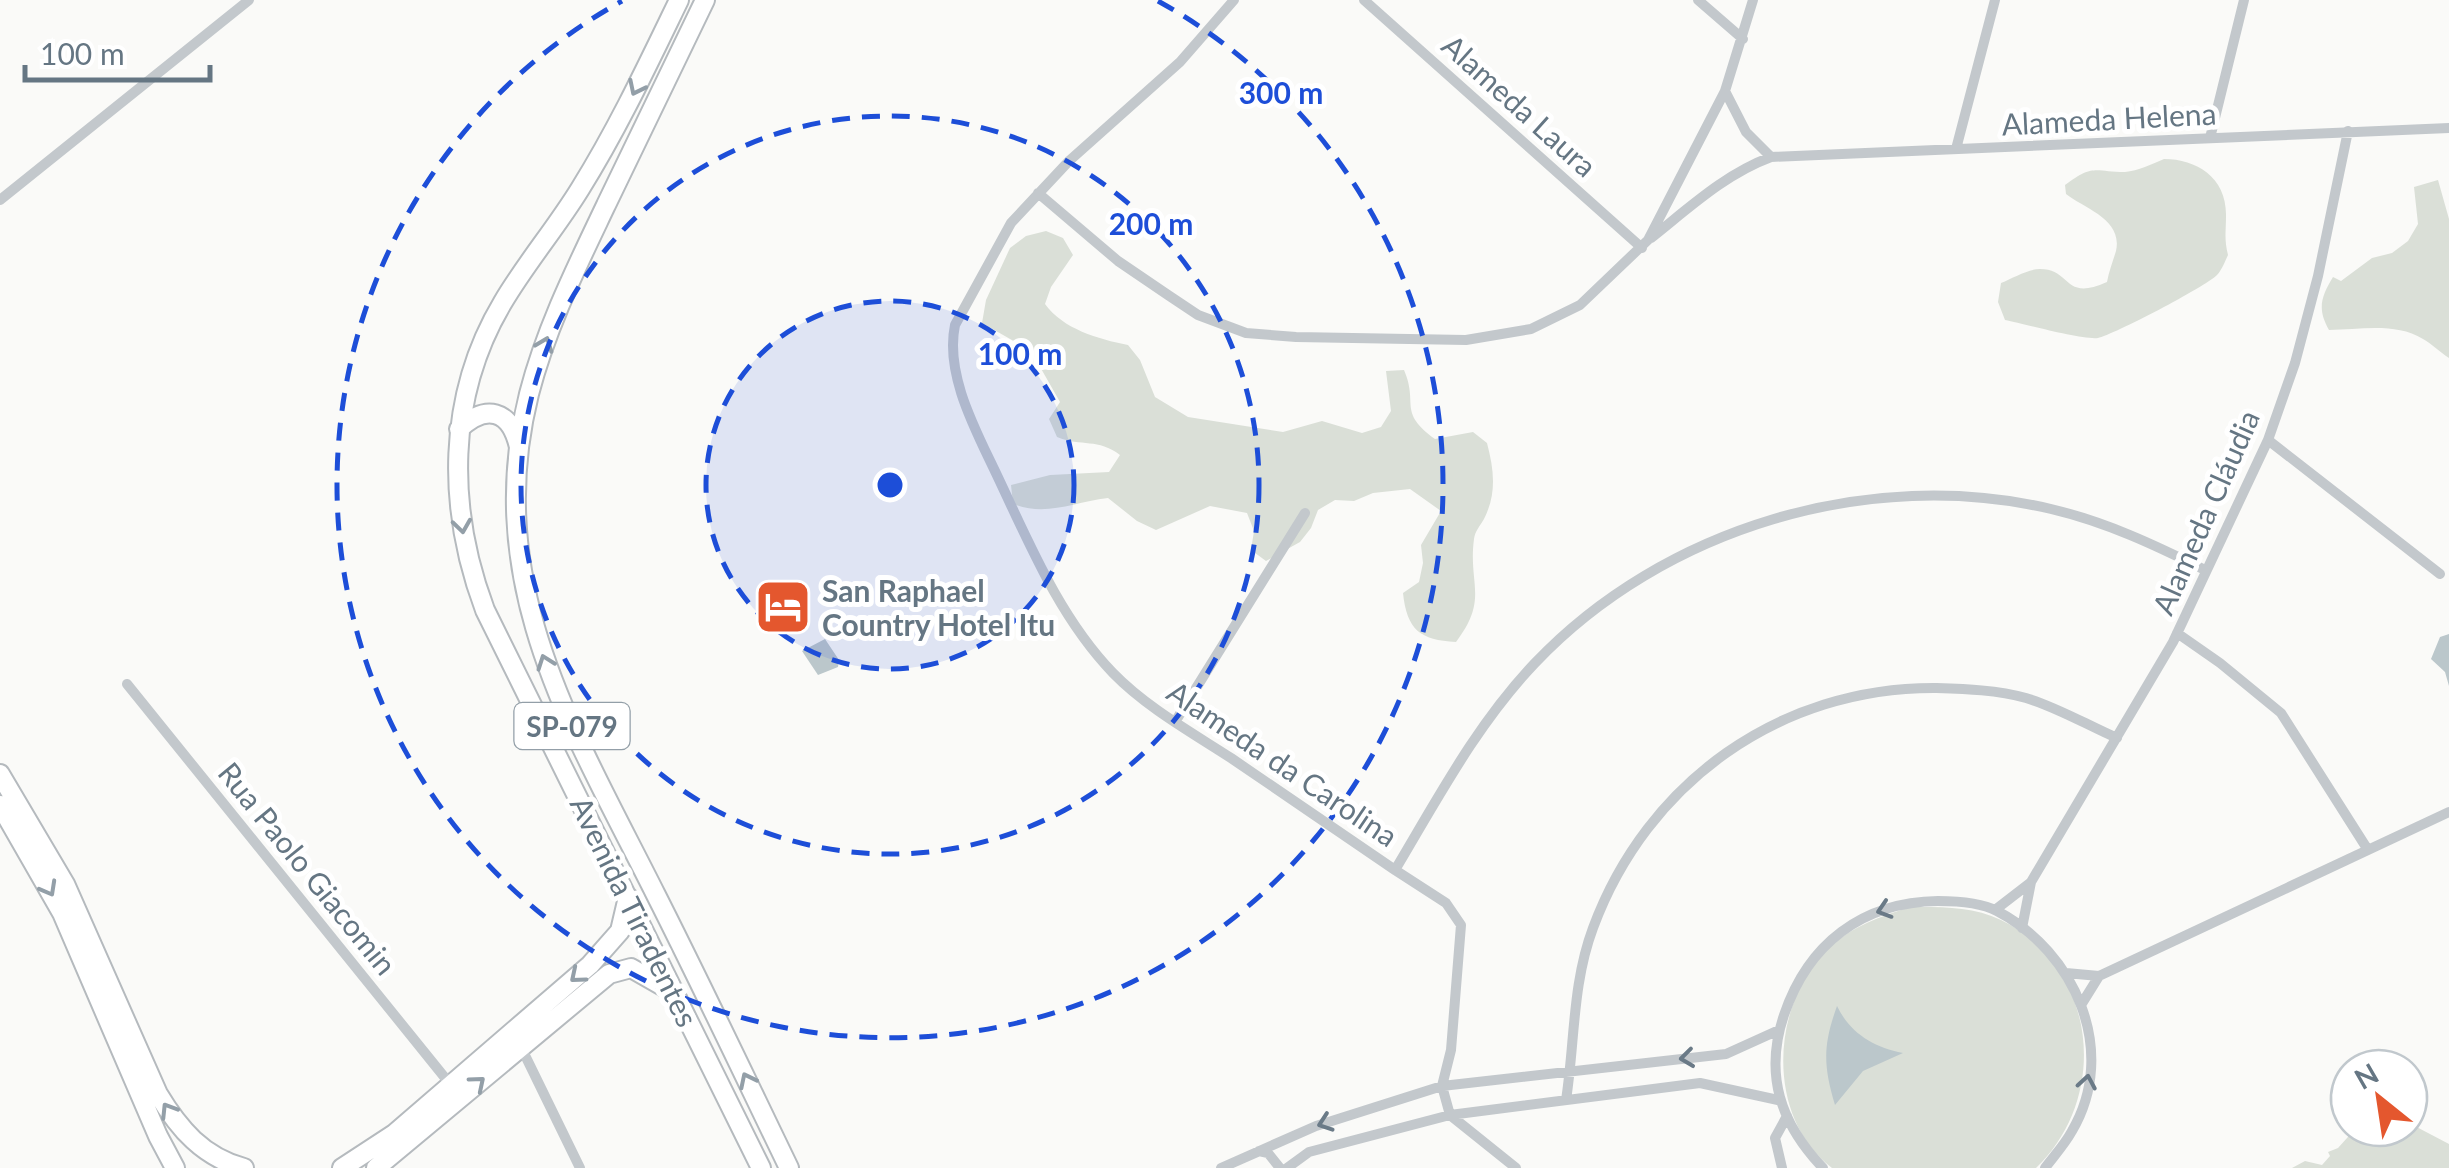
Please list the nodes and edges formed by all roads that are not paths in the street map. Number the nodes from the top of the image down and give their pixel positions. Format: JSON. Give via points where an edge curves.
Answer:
{"nodes":[{"id":1,"x":249,"y":0,"type":"edge"},
{"id":2,"x":679,"y":0,"type":"edge"},
{"id":3,"x":705,"y":0,"type":"edge"},
{"id":4,"x":1234,"y":0,"type":"edge"},
{"id":5,"x":1364,"y":0,"type":"edge"},
{"id":6,"x":1698,"y":0,"type":"edge"},
{"id":7,"x":1753,"y":0,"type":"edge"},
{"id":8,"x":1995,"y":0,"type":"edge"},
{"id":9,"x":2244,"y":0,"type":"edge"},
{"id":10,"x":1743,"y":39,"type":"junction"},
{"id":11,"x":1725,"y":91,"type":"junction"},
{"id":12,"x":2449,"y":128,"type":"edge"},
{"id":13,"x":2348,"y":131,"type":"junction"},
{"id":14,"x":2210,"y":138,"type":"junction"},
{"id":15,"x":1956,"y":150,"type":"junction"},
{"id":16,"x":1771,"y":157,"type":"junction"},
{"id":17,"x":1038,"y":193,"type":"junction"},
{"id":18,"x":0,"y":200,"type":"edge"},
{"id":19,"x":1645,"y":244,"type":"junction"},
{"id":20,"x":458,"y":429,"type":"junction"},
{"id":21,"x":2268,"y":440,"type":"junction"},
{"id":22,"x":519,"y":447,"type":"junction"},
{"id":23,"x":1305,"y":513,"type":"dead end"},
{"id":24,"x":2205,"y":570,"type":"junction"},
{"id":25,"x":2440,"y":574,"type":"dead end"},
{"id":26,"x":2177,"y":633,"type":"junction"},
{"id":27,"x":127,"y":684,"type":"dead end"},
{"id":28,"x":1175,"y":722,"type":"junction"},
{"id":29,"x":2116,"y":738,"type":"junction"},
{"id":30,"x":0,"y":774,"type":"edge"},
{"id":31,"x":0,"y":805,"type":"edge"},
{"id":32,"x":2449,"y":812,"type":"edge"},
{"id":33,"x":2368,"y":850,"type":"junction"},
{"id":34,"x":1395,"y":870,"type":"junction"},
{"id":35,"x":2031,"y":882,"type":"junction"},
{"id":36,"x":628,"y":897,"type":"junction"},
{"id":37,"x":1995,"y":910,"type":"junction"},
{"id":38,"x":2022,"y":928,"type":"junction"},
{"id":39,"x":620,"y":931,"type":"junction"},
{"id":40,"x":632,"y":968,"type":"junction"},
{"id":41,"x":2066,"y":973,"type":"junction"},
{"id":42,"x":2099,"y":976,"type":"junction"},
{"id":43,"x":674,"y":993,"type":"junction"},
{"id":44,"x":2081,"y":1005,"type":"junction"},
{"id":45,"x":1779,"y":1030,"type":"junction"},
{"id":46,"x":517,"y":1039,"type":"junction"},
{"id":47,"x":1570,"y":1072,"type":"junction"},
{"id":48,"x":450,"y":1084,"type":"junction"},
{"id":49,"x":1442,"y":1086,"type":"junction"},
{"id":50,"x":1566,"y":1100,"type":"junction"},
{"id":51,"x":1778,"y":1100,"type":"junction"},
{"id":52,"x":1450,"y":1115,"type":"junction"},
{"id":53,"x":1787,"y":1116,"type":"junction"},
{"id":54,"x":1258,"y":1150,"type":"junction"},
{"id":55,"x":172,"y":1167,"type":"edge"},
{"id":56,"x":231,"y":1167,"type":"edge"},
{"id":57,"x":342,"y":1168,"type":"edge"},
{"id":58,"x":376,"y":1168,"type":"edge"},
{"id":59,"x":580,"y":1168,"type":"edge"},
{"id":60,"x":761,"y":1168,"type":"edge"},
{"id":61,"x":790,"y":1168,"type":"edge"},
{"id":62,"x":1220,"y":1168,"type":"edge"},
{"id":63,"x":1284,"y":1168,"type":"edge"},
{"id":64,"x":1516,"y":1168,"type":"edge"},
{"id":65,"x":1782,"y":1168,"type":"edge"},
{"id":66,"x":1823,"y":1168,"type":"edge"},
{"id":67,"x":2044,"y":1168,"type":"edge"}],
"edges":[{"from":1,"to":18,"type":"street"},
{"from":2,"to":20,"type":"main road","name":"Avenida Tiradentes","number":"SP-079","one_way":true,"via":[[595,165],[488,330]]},
{"from":22,"to":3,"type":"main road","name":"Avenida Tiradentes","number":"SP-079","one_way":true,"via":[[538,362],[561,303]]},
{"from":4,"to":17,"type":"street","name":"Alameda da Carolina","via":[[1180,62]]},
{"from":5,"to":19,"type":"street","name":"Alameda Laura"},
{"from":6,"to":10,"type":"street"},
{"from":7,"to":10,"type":"street"},
{"from":8,"to":15,"type":"street"},
{"from":9,"to":14,"type":"street"},
{"from":10,"to":11,"type":"street"},
{"from":11,"to":16,"type":"street","via":[[1746,132]]},
{"from":11,"to":19,"type":"street"},
{"from":12,"to":13,"type":"street","name":"Alameda Helena"},
{"from":13,"to":14,"type":"street","name":"Alameda Helena"},
{"from":13,"to":21,"type":"street","name":"Alameda Cláudia","via":[[2318,276]]},
{"from":14,"to":15,"type":"street","name":"Alameda Helena"},
{"from":15,"to":16,"type":"street","name":"Alameda Helena"},
{"from":16,"to":19,"type":"street","name":"Alameda Helena","via":[[1726,179]]},
{"from":17,"to":19,"type":"street","name":"Alameda Helena","via":[[1168,295],[1246,333],[1466,340],[1505,335],[1580,305]]},
{"from":17,"to":28,"type":"street","name":"Alameda da Carolina","via":[[972,290],[956,325],[954,365],[982,443],[1063,607],[1114,674]]},
{"from":20,"to":22,"type":"main road","via":[[488,412],[498,414],[511,425]]},
{"from":20,"to":36,"type":"main road","name":"Avenida Tiradentes","number":"SP-079","one_way":true,"via":[[457,490],[474,582]]},
{"from":21,"to":24,"type":"street","name":"Alameda Cláudia"},
{"from":21,"to":25,"type":"street"},
{"from":61,"to":22,"type":"main road","name":"Avenida Tiradentes","number":"SP-079","one_way":true,"via":[[542,660],[516,534]]},
{"from":23,"to":28,"type":"street"},
{"from":24,"to":26,"type":"street","name":"Alameda Cláudia"},
{"from":24,"to":34,"type":"street","name":"Alameda da Carolina","via":[[2097,522],[2050,508],[1964,497],[1834,503],[1722,538],[1628,588],[1537,662],[1472,740]]},
{"from":26,"to":29,"type":"street","name":"Alameda Cláudia"},
{"from":26,"to":33,"type":"street","via":[[2281,713]]},
{"from":27,"to":48,"type":"street","name":"Rua Paolo Giacomin"},
{"from":28,"to":34,"type":"street","name":"Alameda da Carolina"},
{"from":29,"to":35,"type":"street","name":"Alameda Cláudia"},
{"from":29,"to":47,"type":"street","via":[[2028,698],[1909,688],[1819,704],[1744,740],[1664,807],[1609,891],[1578,980]]},
{"from":56,"to":30,"type":"main road","one_way":true,"via":[[182,1131],[158,1094],[65,884]]},
{"from":31,"to":55,"type":"main road","one_way":true,"via":[[62,913]]},
{"from":32,"to":33,"type":"street"},
{"from":33,"to":42,"type":"street"},
{"from":34,"to":49,"type":"street","via":[[1446,902],[1461,925]]},
{"from":35,"to":37,"type":"street"},
{"from":35,"to":38,"type":"street"},
{"from":36,"to":39,"type":"main road"},
{"from":36,"to":43,"type":"main road","name":"Avenida Tiradentes","number":"SP-079"},
{"from":37,"to":38,"type":"street"},
{"from":37,"to":45,"type":"street","one_way":true,"via":[[1958,901],[1909,902],[1863,917],[1824,945],[1794,984]]},
{"from":38,"to":41,"type":"street"},
{"from":39,"to":40,"type":"main road"},
{"from":39,"to":46,"type":"main road","one_way":true},
{"from":40,"to":43,"type":"main road"},
{"from":40,"to":46,"type":"main road","via":[[609,974]]},
{"from":41,"to":42,"type":"street"},
{"from":41,"to":44,"type":"street"},
{"from":42,"to":44,"type":"street"},
{"from":43,"to":60,"type":"main road","name":"Avenida Tiradentes","number":"SP-079"},
{"from":67,"to":44,"type":"street","one_way":true,"via":[[2073,1130],[2090,1084],[2090,1034]]},
{"from":45,"to":47,"type":"street","one_way":true,"via":[[1726,1054]]},
{"from":45,"to":51,"type":"street"},
{"from":46,"to":48,"type":"main road"},
{"from":58,"to":46,"type":"main road","one_way":true},
{"from":46,"to":59,"type":"street"},
{"from":47,"to":49,"type":"street"},
{"from":47,"to":50,"type":"street"},
{"from":48,"to":57,"type":"main road","via":[[394,1134]]},
{"from":49,"to":52,"type":"street"},
{"from":49,"to":54,"type":"street","one_way":true},
{"from":50,"to":51,"type":"street","via":[[1700,1083]]},
{"from":50,"to":52,"type":"street"},
{"from":51,"to":53,"type":"street"},
{"from":52,"to":63,"type":"street","via":[[1309,1152]]},
{"from":52,"to":64,"type":"street"},
{"from":53,"to":65,"type":"street","via":[[1775,1138]]},
{"from":53,"to":66,"type":"street"},
{"from":54,"to":62,"type":"street"},
{"from":54,"to":63,"type":"street"}]}
